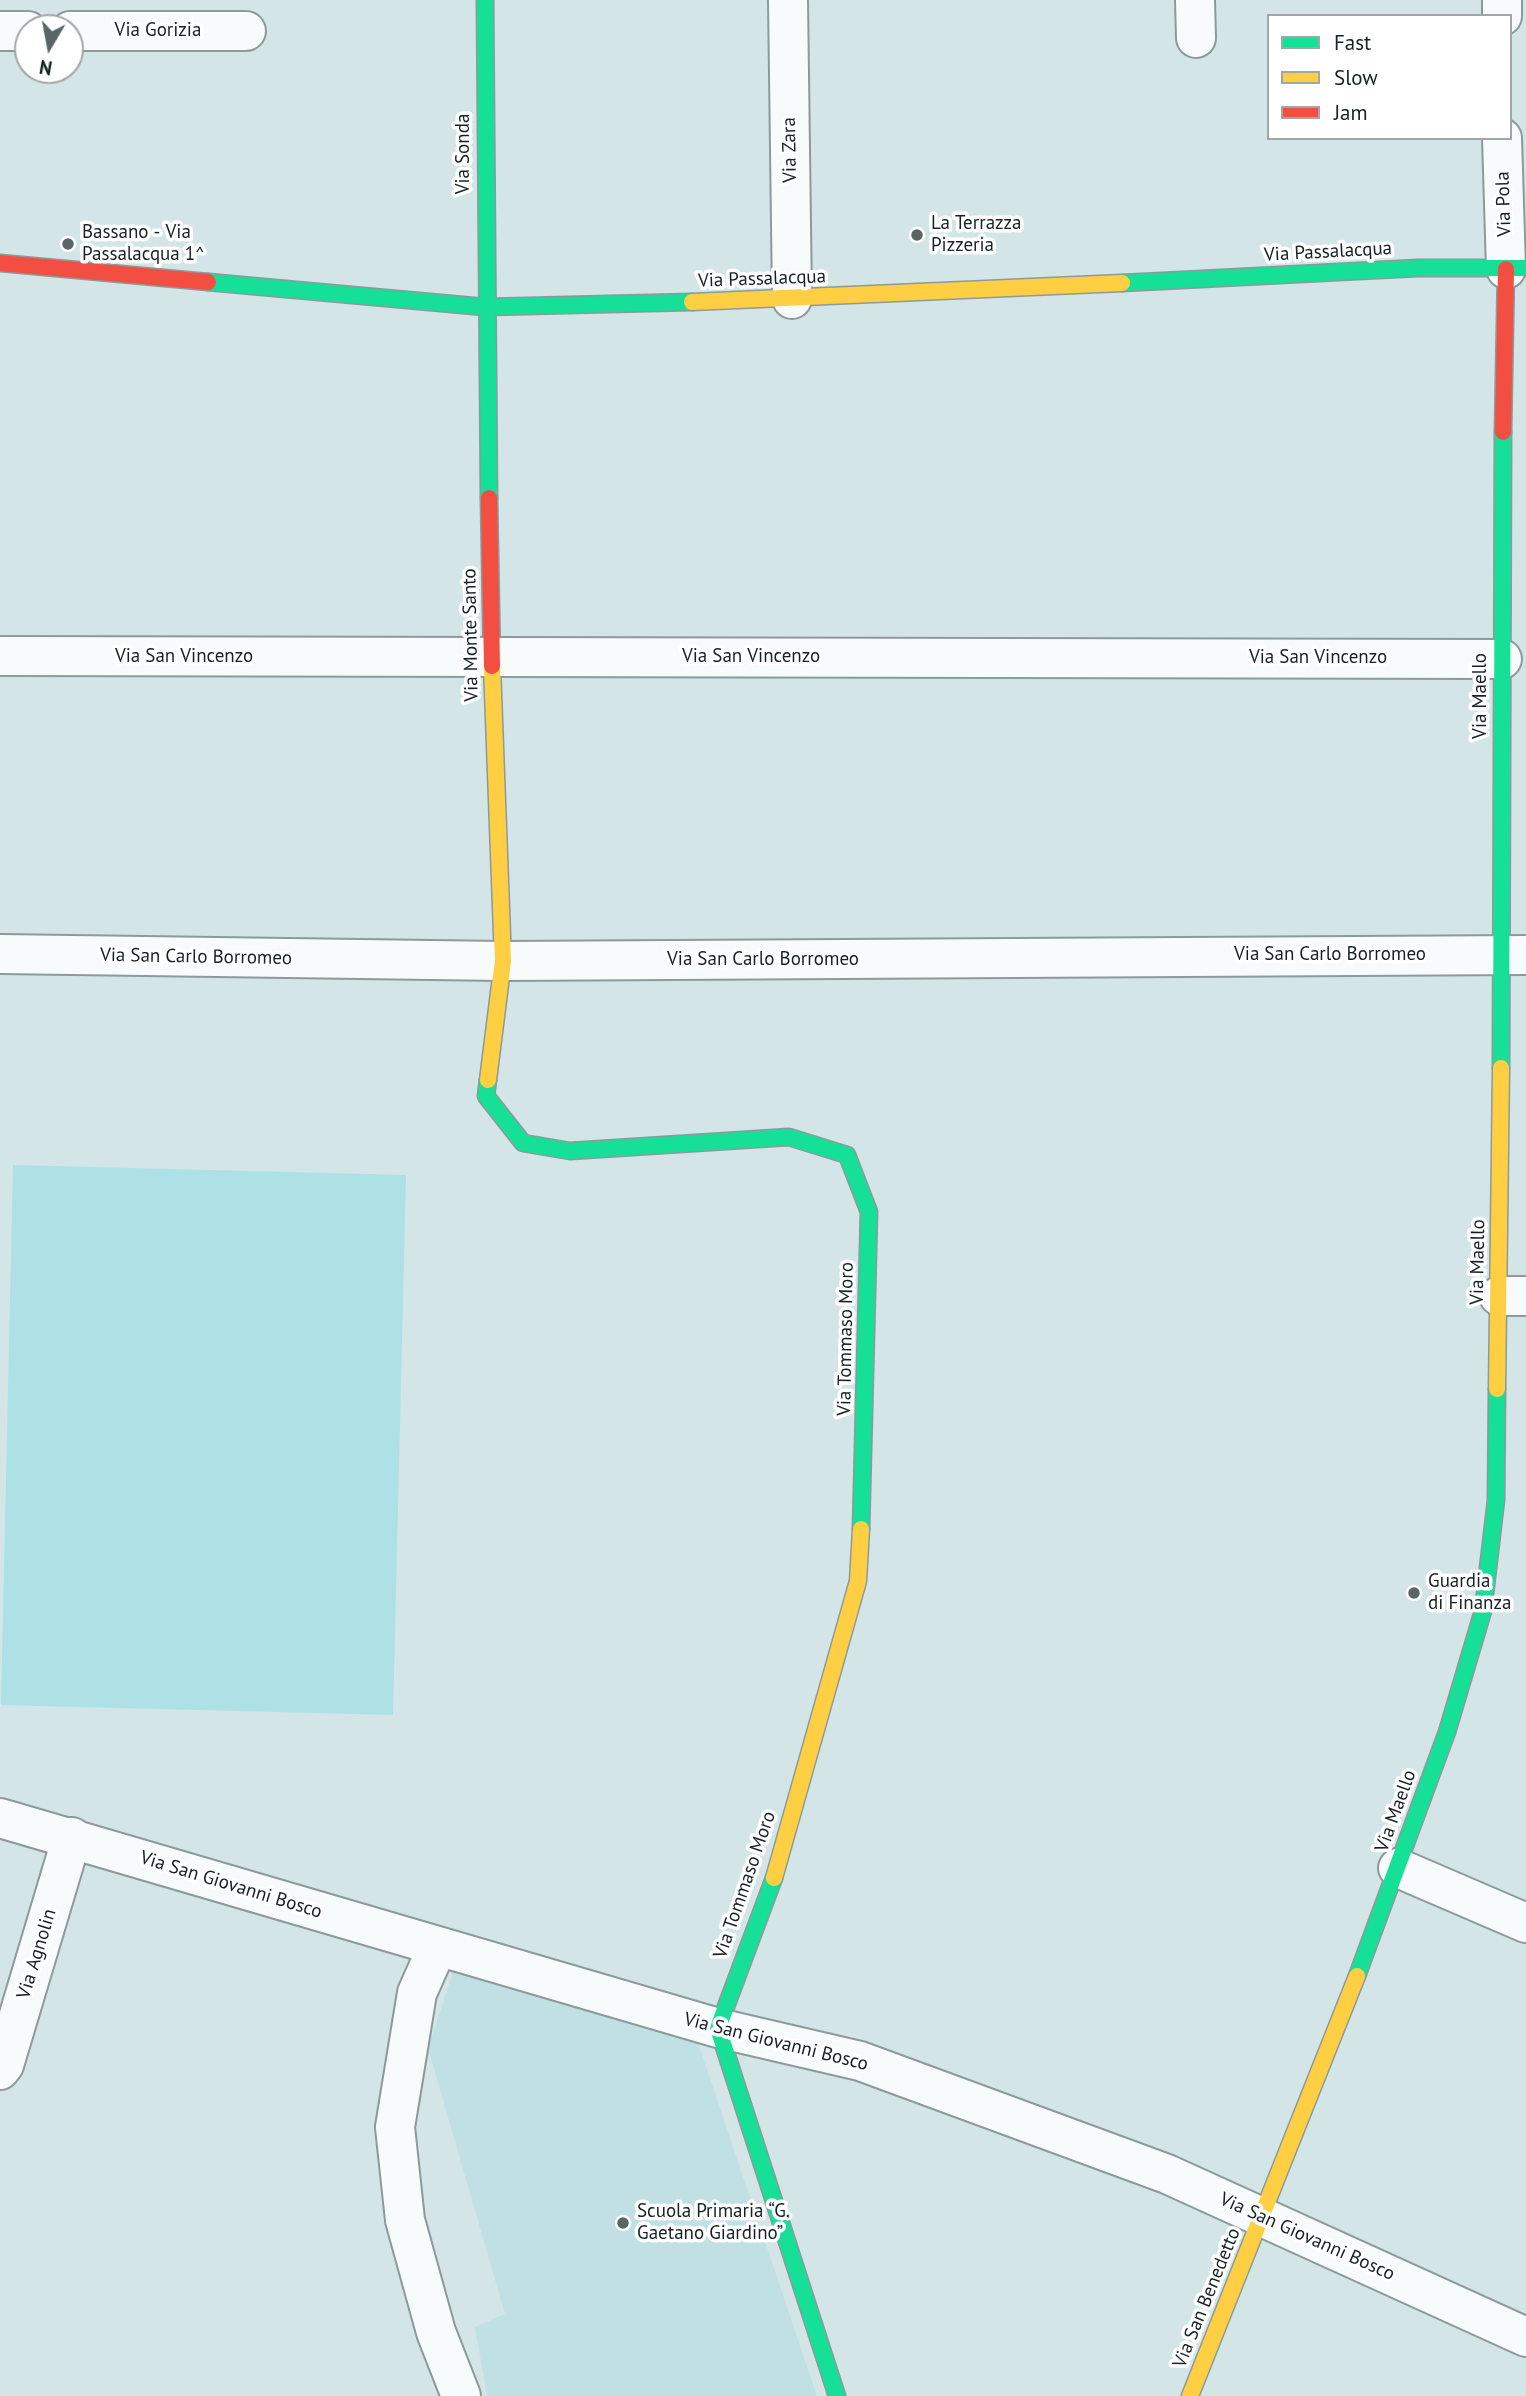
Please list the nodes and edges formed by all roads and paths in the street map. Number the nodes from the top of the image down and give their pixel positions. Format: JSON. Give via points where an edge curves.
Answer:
{"nodes":[{"id":1,"x":485,"y":0,"type":"edge"},
{"id":2,"x":788,"y":0,"type":"edge"},
{"id":3,"x":1195,"y":0,"type":"edge"},
{"id":4,"x":84,"y":31,"type":"edge"},
{"id":5,"x":246,"y":31,"type":"dead end"},
{"id":6,"x":1196,"y":38,"type":"dead end"},
{"id":7,"x":1502,"y":140,"type":"edge"},
{"id":8,"x":0,"y":262,"type":"edge"},
{"id":9,"x":1516,"y":268,"type":"edge"},
{"id":10,"x":792,"y":299,"type":"junction"},
{"id":11,"x":485,"y":307,"type":"junction"},
{"id":12,"x":0,"y":656,"type":"edge"},
{"id":13,"x":492,"y":657,"type":"junction"},
{"id":14,"x":1502,"y":659,"type":"junction"},
{"id":15,"x":0,"y":954,"type":"edge"},
{"id":16,"x":1514,"y":955,"type":"edge"},
{"id":17,"x":503,"y":961,"type":"junction"},
{"id":18,"x":1513,"y":1296,"type":"edge"},
{"id":19,"x":0,"y":1818,"type":"edge"},
{"id":20,"x":72,"y":1837,"type":"junction"},
{"id":21,"x":1398,"y":1868,"type":"junction"},
{"id":22,"x":1526,"y":1923,"type":"edge"},
{"id":23,"x":437,"y":1948,"type":"junction"},
{"id":24,"x":718,"y":2028,"type":"junction"},
{"id":25,"x":0,"y":2070,"type":"edge"},
{"id":26,"x":1263,"y":2216,"type":"junction"},
{"id":27,"x":1526,"y":2337,"type":"edge"},
{"id":28,"x":461,"y":2396,"type":"edge"},
{"id":29,"x":837,"y":2396,"type":"edge"},
{"id":30,"x":1190,"y":2396,"type":"edge"}],
"edges":[{"from":1,"to":11,"type":"street","name":"Via Sonda"},
{"from":2,"to":10,"type":"street","name":"Via Zara"},
{"from":3,"to":6,"type":"street"},
{"from":4,"to":5,"type":"street","name":"Via Gorizia"},
{"from":7,"to":9,"type":"street","name":"Via Pola"},
{"from":8,"to":11,"type":"street","name":"Via Passalacqua"},
{"from":9,"to":10,"type":"street","name":"Via Passalacqua","via":[[1418,268]]},
{"from":9,"to":14,"type":"street","name":"Via Maello","via":[[1503,324]]},
{"from":10,"to":11,"type":"street","name":"Via Passalacqua"},
{"from":11,"to":13,"type":"street","name":"Via Monte Santo"},
{"from":12,"to":13,"type":"street","name":"Via San Vincenzo"},
{"from":13,"to":14,"type":"street","name":"Via San Vincenzo"},
{"from":13,"to":17,"type":"street","name":"Via Monte Santo"},
{"from":14,"to":16,"type":"street","name":"Via Maello"},
{"from":15,"to":17,"type":"street","name":"Via San Carlo Borromeo"},
{"from":16,"to":17,"type":"street","name":"Via San Carlo Borromeo"},
{"from":16,"to":18,"type":"street","name":"Via Maello"},
{"from":17,"to":24,"type":"street","name":"Via Tommaso Moro","via":[[486,1096],[523,1143],[570,1151],[789,1137],[847,1155],[870,1212],[858,1581],[773,1880]]},
{"from":18,"to":21,"type":"street","name":"Via Maello","via":[[1483,1611],[1447,1732]]},
{"from":19,"to":20,"type":"street","name":"Via San Giovanni Bosco"},
{"from":20,"to":23,"type":"street","name":"Via San Giovanni Bosco"},
{"from":20,"to":25,"type":"street","name":"Via Agnolin"},
{"from":21,"to":22,"type":"street"},
{"from":21,"to":26,"type":"street","name":"Via Maello"},
{"from":23,"to":24,"type":"street","name":"Via San Giovanni Bosco"},
{"from":23,"to":28,"type":"street","via":[[416,1993],[395,2126],[405,2220],[436,2332]]},
{"from":24,"to":26,"type":"street","name":"Via San Giovanni Bosco","via":[[860,2061],[1167,2174]]},
{"from":24,"to":29,"type":"street"},
{"from":26,"to":27,"type":"street","name":"Via San Giovanni Bosco"},
{"from":26,"to":30,"type":"street","name":"Via San Benedetto"}]}
